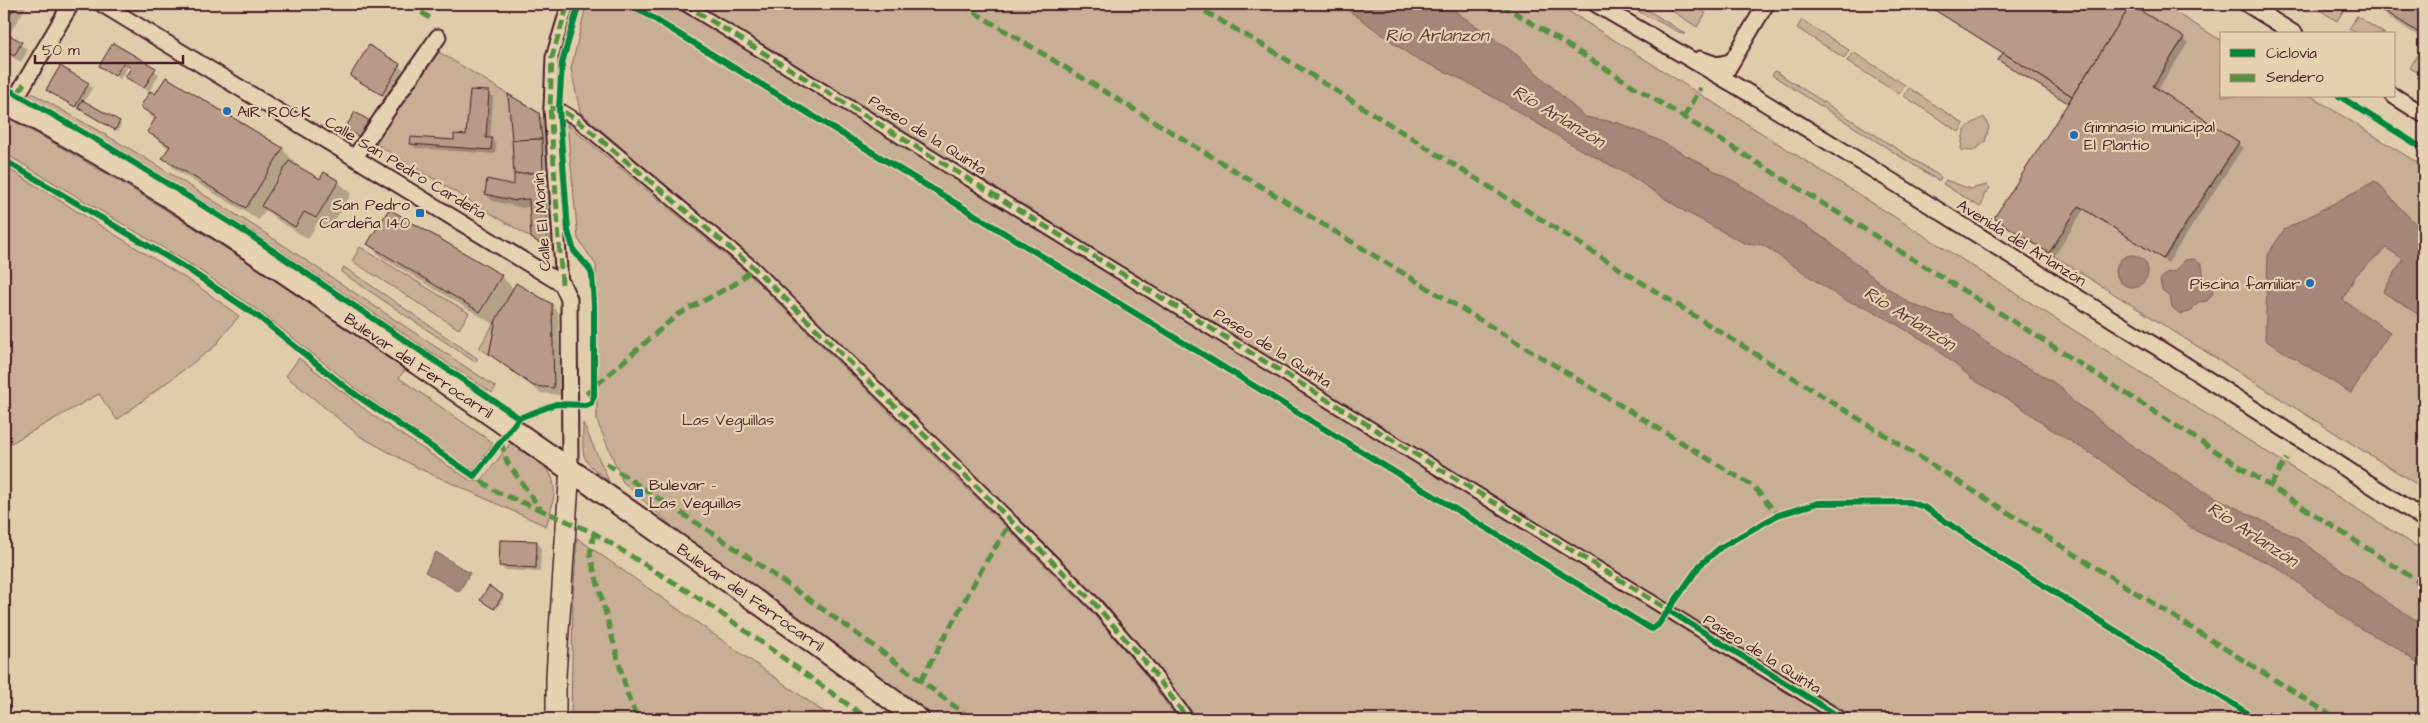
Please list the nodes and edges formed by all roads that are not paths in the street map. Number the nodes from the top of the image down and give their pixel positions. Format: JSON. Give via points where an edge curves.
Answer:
{"nodes":[{"id":1,"x":71,"y":4,"type":"edge"},
{"id":2,"x":102,"y":4,"type":"edge"},
{"id":3,"x":568,"y":4,"type":"edge"},
{"id":4,"x":684,"y":4,"type":"edge"},
{"id":5,"x":1596,"y":4,"type":"edge"},
{"id":6,"x":1766,"y":4,"type":"edge"},
{"id":7,"x":2247,"y":4,"type":"edge"},
{"id":8,"x":1618,"y":18,"type":"junction"},
{"id":9,"x":2292,"y":32,"type":"edge"},
{"id":10,"x":438,"y":37,"type":"dead end"},
{"id":11,"x":1730,"y":62,"type":"junction"},
{"id":12,"x":1728,"y":82,"type":"junction"},
{"id":13,"x":2396,"y":97,"type":"edge"},
{"id":14,"x":1758,"y":98,"type":"junction"},
{"id":15,"x":7,"y":104,"type":"edge"},
{"id":16,"x":550,"y":108,"type":"junction"},
{"id":17,"x":2424,"y":115,"type":"edge"},
{"id":18,"x":355,"y":157,"type":"junction"},
{"id":19,"x":562,"y":284,"type":"junction"},
{"id":20,"x":570,"y":468,"type":"junction"},
{"id":21,"x":2424,"y":519,"type":"edge"},
{"id":22,"x":556,"y":719,"type":"edge"},
{"id":23,"x":918,"y":719,"type":"edge"},
{"id":24,"x":1188,"y":719,"type":"edge"},
{"id":25,"x":1843,"y":719,"type":"edge"}],
"edges":[{"from":1,"to":15,"type":"street"},
{"from":2,"to":18,"type":"street","name":"Calle San Pedro Cardeña"},
{"from":3,"to":16,"type":"street","name":"Calle El Monín","via":[[552,57]]},
{"from":4,"to":25,"type":"street","name":"Paseo de la Quinta"},
{"from":5,"to":8,"type":"street","name":"Avenida del Arlanzón"},
{"from":6,"to":11,"type":"street"},
{"from":7,"to":9,"type":"street"},
{"from":8,"to":11,"type":"street","via":[[1642,26],[1706,62],[1717,65]]},
{"from":8,"to":12,"type":"street","name":"Avenida del Arlanzón"},
{"from":10,"to":18,"type":"street"},
{"from":11,"to":12,"type":"street"},
{"from":11,"to":14,"type":"street","via":[[1738,80]]},
{"from":12,"to":14,"type":"street","name":"Avenida del Arlanzón"},
{"from":13,"to":17,"type":"street"},
{"from":14,"to":21,"type":"street","name":"Avenida del Arlanzón"},
{"from":15,"to":20,"type":"main road","name":"Bulevar del Ferrocarril","via":[[107,160],[268,261]]},
{"from":16,"to":19,"type":"street","name":"Calle El Monín"},
{"from":16,"to":24,"type":"street","via":[[559,109],[578,120],[754,268],[1095,604],[1150,668]]},
{"from":18,"to":19,"type":"street","name":"Calle San Pedro Cardeña"},
{"from":19,"to":20,"type":"street","name":"Calle El Monín","via":[[570,299]]},
{"from":20,"to":22,"type":"street"},
{"from":20,"to":23,"type":"main road","name":"Bulevar del Ferrocarril"}]}
